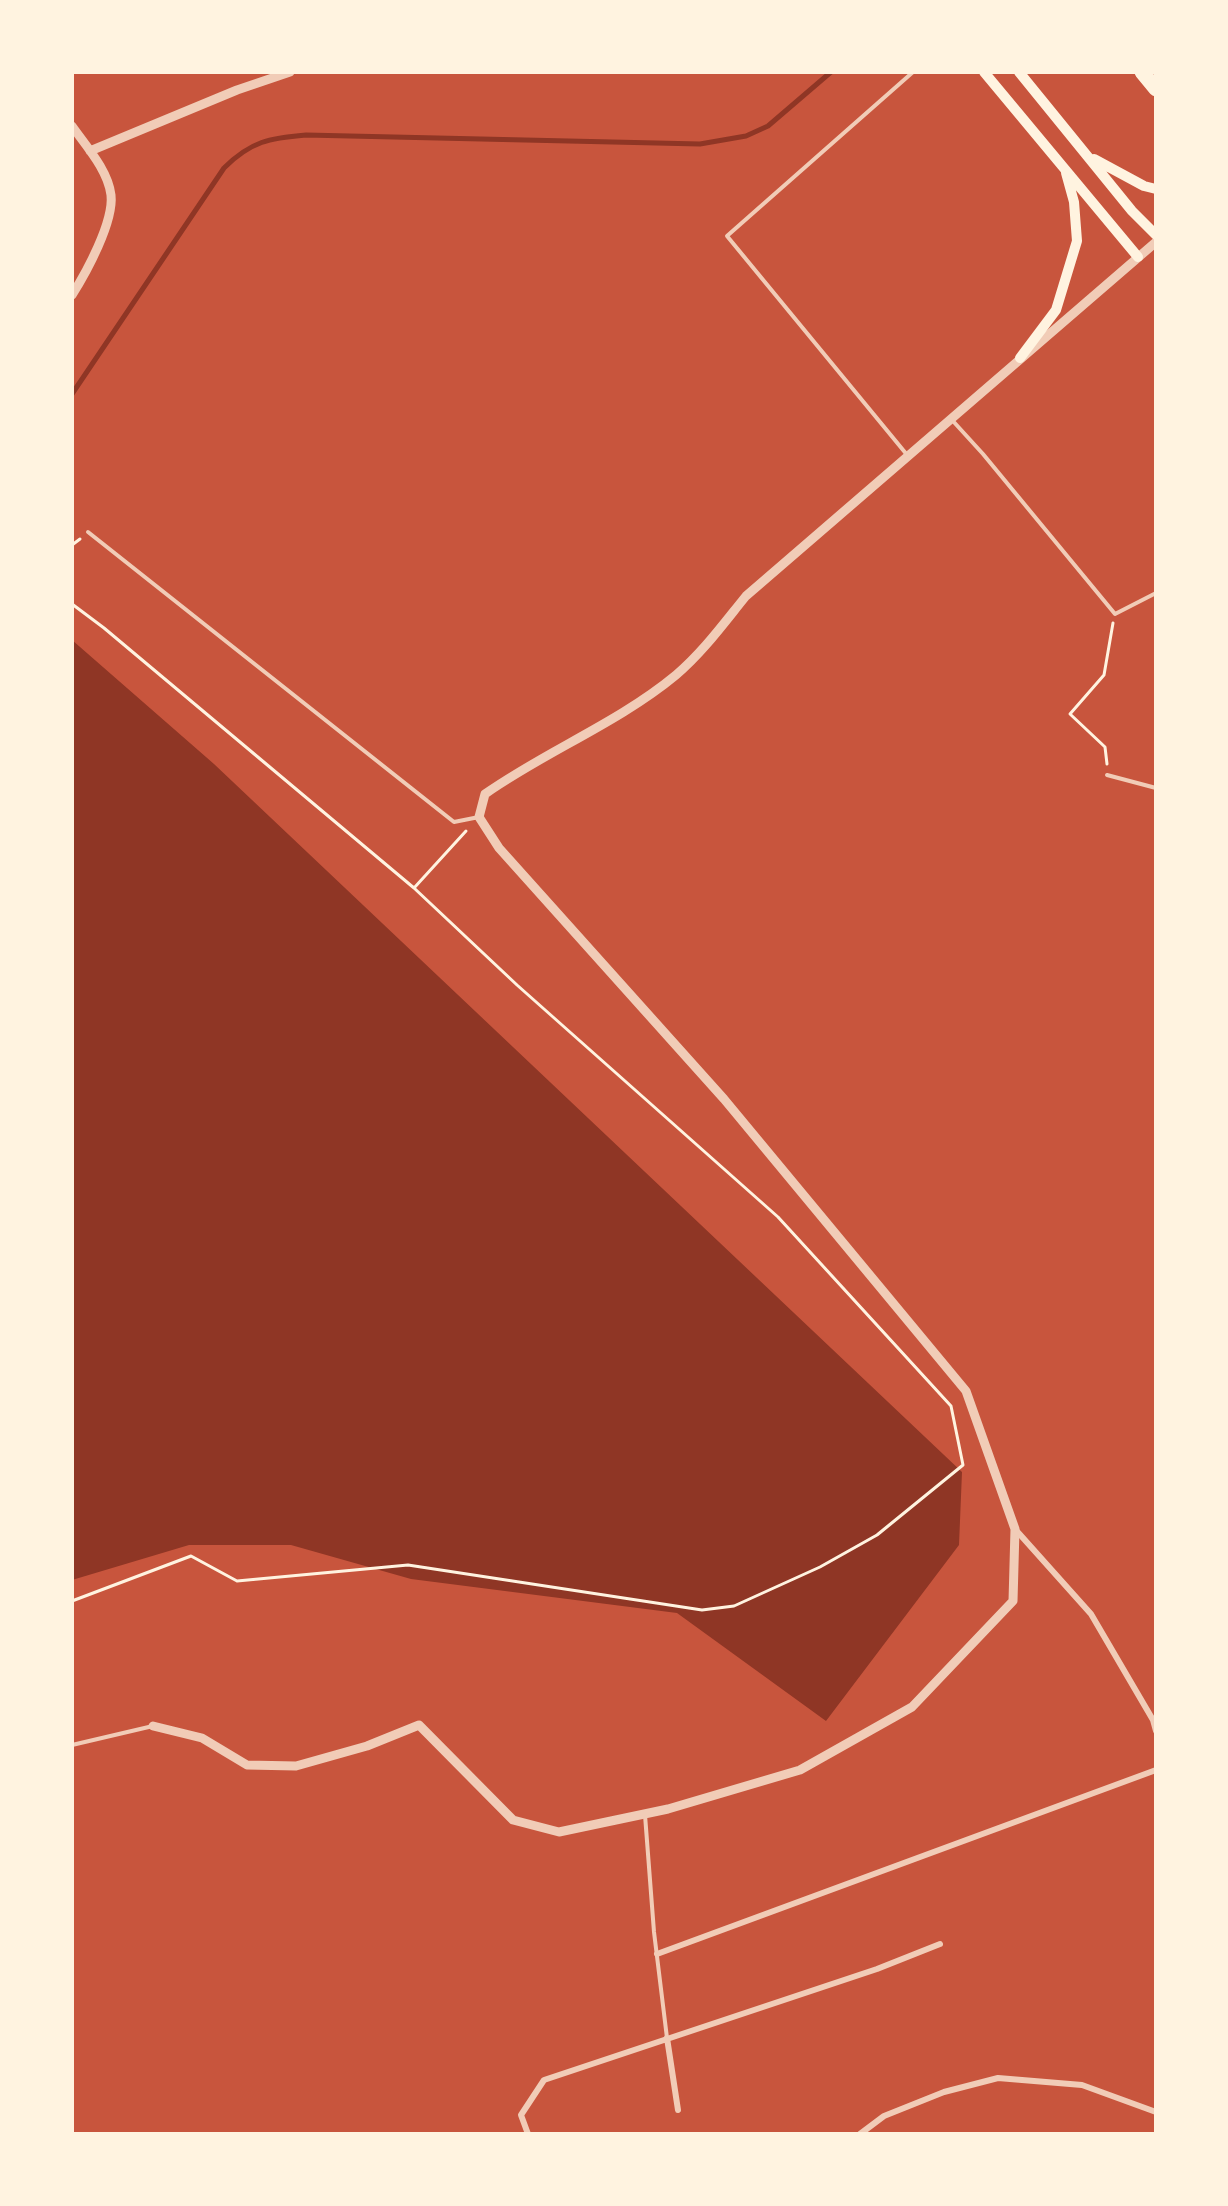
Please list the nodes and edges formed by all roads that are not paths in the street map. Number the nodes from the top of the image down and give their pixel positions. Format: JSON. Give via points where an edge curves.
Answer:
{"nodes":[{"id":1,"x":290,"y":72,"type":"edge"},
{"id":2,"x":913,"y":72,"type":"edge"},
{"id":3,"x":984,"y":72,"type":"edge"},
{"id":4,"x":1019,"y":72,"type":"edge"},
{"id":5,"x":1142,"y":72,"type":"edge"},
{"id":6,"x":1156,"y":89,"type":"edge"},
{"id":7,"x":72,"y":126,"type":"edge"},
{"id":8,"x":90,"y":151,"type":"junction"},
{"id":9,"x":1086,"y":154,"type":"junction"},
{"id":10,"x":1066,"y":170,"type":"junction"},
{"id":11,"x":1156,"y":189,"type":"edge"},
{"id":12,"x":1156,"y":235,"type":"edge"},
{"id":13,"x":1156,"y":242,"type":"edge"},
{"id":14,"x":1138,"y":257,"type":"junction"},
{"id":15,"x":72,"y":295,"type":"edge"},
{"id":16,"x":1020,"y":358,"type":"junction"},
{"id":17,"x":950,"y":418,"type":"junction"},
{"id":18,"x":908,"y":457,"type":"junction"},
{"id":19,"x":88,"y":532,"type":"dead end"},
{"id":20,"x":1156,"y":593,"type":"edge"},
{"id":21,"x":1107,"y":775,"type":"road end"},
{"id":22,"x":1156,"y":788,"type":"edge"},
{"id":23,"x":480,"y":817,"type":"junction"},
{"id":24,"x":1015,"y":1529,"type":"junction"},
{"id":25,"x":153,"y":1726,"type":"joint"},
{"id":26,"x":1156,"y":1731,"type":"edge"},
{"id":27,"x":72,"y":1745,"type":"edge"},
{"id":28,"x":1156,"y":1770,"type":"edge"},
{"id":29,"x":645,"y":1814,"type":"junction"},
{"id":30,"x":940,"y":1944,"type":"dead end"},
{"id":31,"x":657,"y":1954,"type":"junction"},
{"id":32,"x":667,"y":2038,"type":"junction"},
{"id":33,"x":678,"y":2110,"type":"dead end"},
{"id":34,"x":1156,"y":2112,"type":"edge"},
{"id":35,"x":528,"y":2134,"type":"edge"},
{"id":36,"x":860,"y":2134,"type":"edge"}],
"edges":[{"from":1,"to":8,"type":"street"},
{"from":2,"to":18,"type":"lane","via":[[727,236]]},
{"from":3,"to":10,"type":"main road"},
{"from":4,"to":9,"type":"main road"},
{"from":5,"to":6,"type":"highway"},
{"from":7,"to":8,"type":"street"},
{"from":8,"to":15,"type":"street","via":[[109,188],[110,212]]},
{"from":9,"to":11,"type":"main road"},
{"from":9,"to":12,"type":"main road"},
{"from":10,"to":14,"type":"main road"},
{"from":10,"to":16,"type":"main road","via":[[1074,202],[1077,241],[1056,310]]},
{"from":13,"to":14,"type":"street"},
{"from":14,"to":16,"type":"street"},
{"from":16,"to":17,"type":"street"},
{"from":17,"to":18,"type":"street"},
{"from":17,"to":20,"type":"lane","via":[[1114,614]]},
{"from":18,"to":23,"type":"street","via":[[746,596],[673,677],[615,717],[485,794]]},
{"from":19,"to":23,"type":"lane","via":[[454,822]]},
{"from":21,"to":22,"type":"lane"},
{"from":23,"to":24,"type":"street","via":[[499,848],[724,1099],[966,1391]]},
{"from":24,"to":26,"type":"street","via":[[1091,1614]]},
{"from":24,"to":29,"type":"street","via":[[1013,1600],[912,1707],[800,1770]]},
{"from":25,"to":27,"type":"lane"},
{"from":25,"to":29,"type":"street","via":[[202,1738],[247,1765],[296,1766],[367,1746],[419,1725],[513,1820],[559,1832]]},
{"from":28,"to":31,"type":"street"},
{"from":29,"to":31,"type":"lane"},
{"from":30,"to":32,"type":"street","via":[[877,1969]]},
{"from":31,"to":32,"type":"lane"},
{"from":32,"to":33,"type":"street"},
{"from":32,"to":35,"type":"street","via":[[544,2080],[521,2115]]},
{"from":34,"to":36,"type":"street","via":[[1082,2085],[998,2079],[944,2092],[884,2116]]}]}
